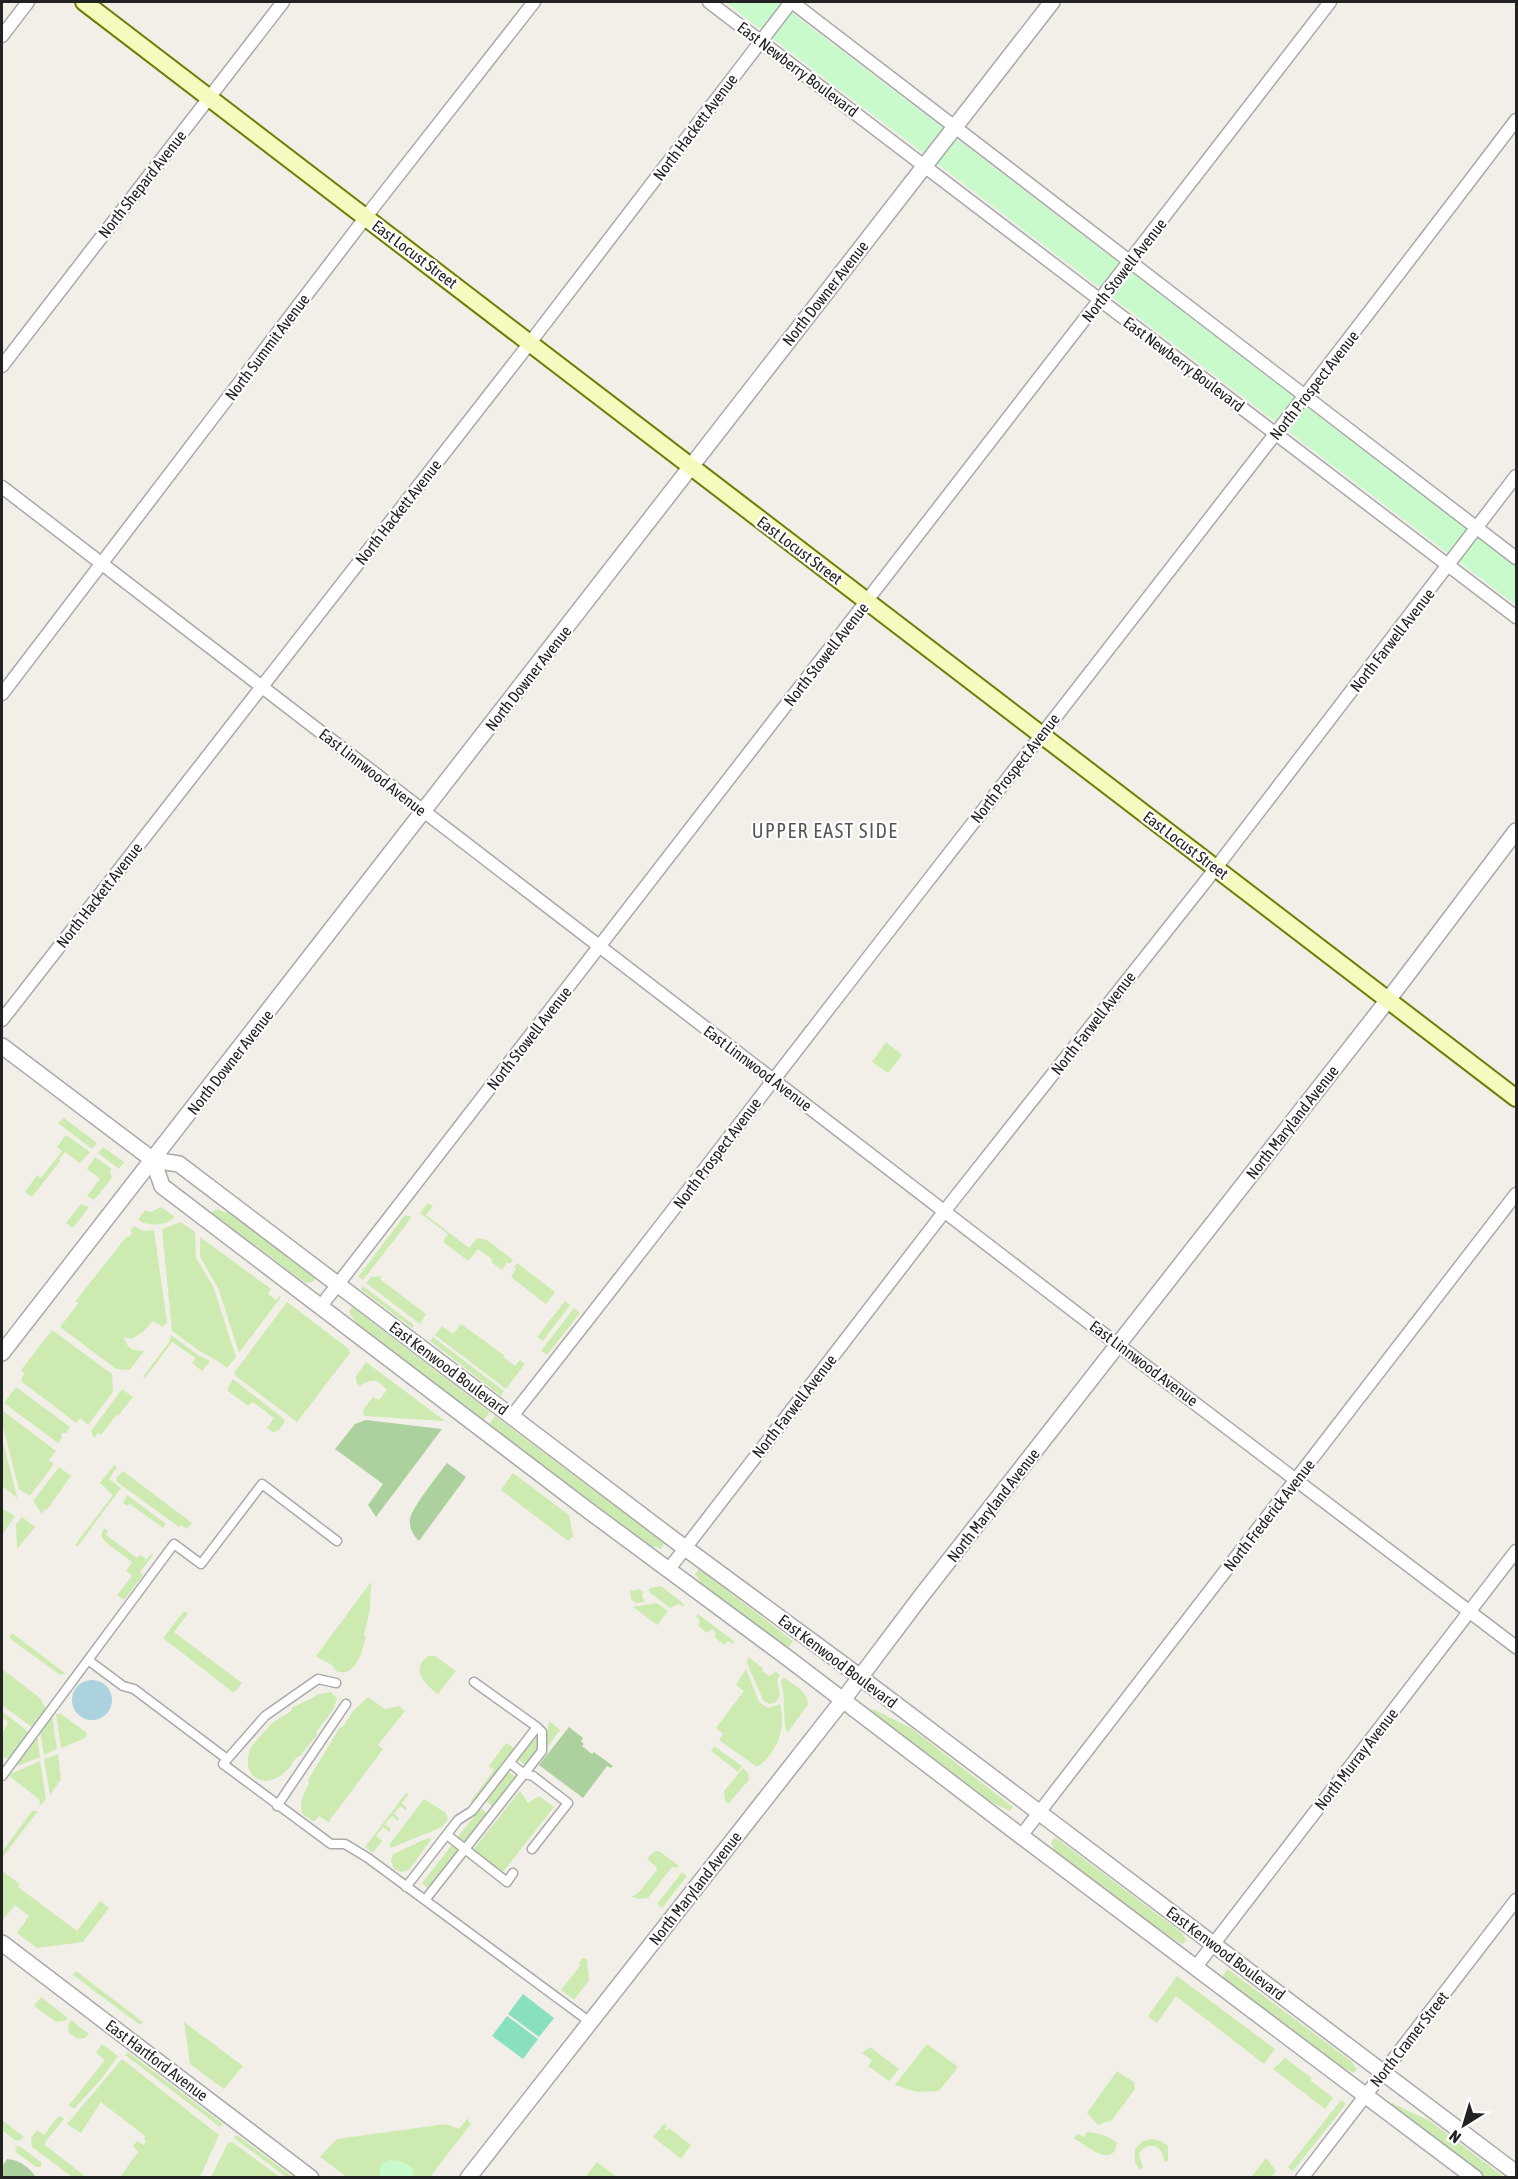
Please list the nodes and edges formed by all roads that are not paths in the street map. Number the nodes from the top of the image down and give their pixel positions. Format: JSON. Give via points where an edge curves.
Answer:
{"nodes":[{"id":1,"x":28,"y":2,"type":"edge"},
{"id":2,"x":84,"y":2,"type":"edge"},
{"id":3,"x":283,"y":2,"type":"edge"},
{"id":4,"x":534,"y":2,"type":"edge"},
{"id":5,"x":709,"y":2,"type":"edge"},
{"id":6,"x":791,"y":2,"type":"edge"},
{"id":7,"x":1052,"y":2,"type":"edge"},
{"id":8,"x":1330,"y":2,"type":"edge"},
{"id":9,"x":2,"y":36,"type":"edge"},
{"id":10,"x":761,"y":41,"type":"junction"},
{"id":11,"x":209,"y":97,"type":"junction"},
{"id":12,"x":1516,"y":120,"type":"edge"},
{"id":13,"x":954,"y":126,"type":"junction"},
{"id":14,"x":924,"y":166,"type":"junction"},
{"id":15,"x":366,"y":217,"type":"junction"},
{"id":16,"x":1130,"y":261,"type":"junction"},
{"id":17,"x":1100,"y":300,"type":"junction"},
{"id":18,"x":530,"y":343,"type":"junction"},
{"id":19,"x":2,"y":366,"type":"edge"},
{"id":20,"x":1306,"y":396,"type":"junction"},
{"id":21,"x":1276,"y":434,"type":"junction"},
{"id":22,"x":691,"y":466,"type":"junction"},
{"id":23,"x":1516,"y":476,"type":"edge"},
{"id":24,"x":2,"y":487,"type":"edge"},
{"id":25,"x":1478,"y":528,"type":"junction"},
{"id":26,"x":1516,"y":558,"type":"edge"},
{"id":27,"x":102,"y":564,"type":"junction"},
{"id":28,"x":1449,"y":566,"type":"junction"},
{"id":29,"x":867,"y":601,"type":"junction"},
{"id":30,"x":1516,"y":617,"type":"edge"},
{"id":31,"x":262,"y":686,"type":"junction"},
{"id":32,"x":2,"y":694,"type":"edge"},
{"id":33,"x":1041,"y":735,"type":"junction"},
{"id":34,"x":425,"y":812,"type":"junction"},
{"id":35,"x":1516,"y":831,"type":"edge"},
{"id":36,"x":1216,"y":868,"type":"junction"},
{"id":37,"x":600,"y":946,"type":"junction"},
{"id":38,"x":1387,"y":1000,"type":"junction"},
{"id":39,"x":2,"y":1020,"type":"edge"},
{"id":40,"x":2,"y":1046,"type":"edge"},
{"id":41,"x":773,"y":1079,"type":"junction"},
{"id":42,"x":1516,"y":1098,"type":"edge"},
{"id":43,"x":153,"y":1160,"type":"junction"},
{"id":44,"x":1516,"y":1194,"type":"edge"},
{"id":45,"x":945,"y":1212,"type":"junction"},
{"id":46,"x":338,"y":1284,"type":"junction"},
{"id":47,"x":321,"y":1306,"type":"junction"},
{"id":48,"x":1119,"y":1345,"type":"junction"},
{"id":49,"x":2,"y":1350,"type":"edge"},
{"id":50,"x":512,"y":1416,"type":"junction"},
{"id":51,"x":1297,"y":1479,"type":"junction"},
{"id":52,"x":338,"y":1541,"type":"dead end"},
{"id":53,"x":685,"y":1548,"type":"junction"},
{"id":54,"x":1516,"y":1551,"type":"edge"},
{"id":55,"x":669,"y":1569,"type":"junction"},
{"id":56,"x":1470,"y":1612,"type":"junction"},
{"id":57,"x":1516,"y":1647,"type":"edge"},
{"id":58,"x":88,"y":1660,"type":"junction"},
{"id":59,"x":860,"y":1677,"type":"junction"},
{"id":60,"x":474,"y":1682,"type":"dead end"},
{"id":61,"x":336,"y":1683,"type":"dead end"},
{"id":62,"x":843,"y":1700,"type":"junction"},
{"id":63,"x":346,"y":1704,"type":"dead end"},
{"id":64,"x":537,"y":1727,"type":"junction"},
{"id":65,"x":227,"y":1759,"type":"junction"},
{"id":66,"x":510,"y":1763,"type":"junction"},
{"id":67,"x":524,"y":1774,"type":"junction"},
{"id":68,"x":2,"y":1776,"type":"edge"},
{"id":69,"x":278,"y":1806,"type":"junction"},
{"id":70,"x":1039,"y":1813,"type":"junction"},
{"id":71,"x":447,"y":1835,"type":"junction"},
{"id":72,"x":1021,"y":1836,"type":"junction"},
{"id":73,"x":465,"y":1849,"type":"junction"},
{"id":74,"x":532,"y":1849,"type":"dead end"},
{"id":75,"x":513,"y":1873,"type":"dead end"},
{"id":76,"x":406,"y":1887,"type":"junction"},
{"id":77,"x":425,"y":1900,"type":"junction"},
{"id":78,"x":1516,"y":1900,"type":"edge"},
{"id":79,"x":2,"y":1943,"type":"edge"},
{"id":80,"x":1213,"y":1943,"type":"junction"},
{"id":81,"x":1195,"y":1968,"type":"junction"},
{"id":82,"x":590,"y":2022,"type":"junction"},
{"id":83,"x":1383,"y":2072,"type":"junction"},
{"id":84,"x":1365,"y":2096,"type":"junction"},
{"id":85,"x":1516,"y":2173,"type":"edge"},
{"id":86,"x":311,"y":2178,"type":"edge"},
{"id":87,"x":468,"y":2178,"type":"edge"},
{"id":88,"x":1302,"y":2178,"type":"edge"},
{"id":89,"x":1475,"y":2178,"type":"edge"}],
"edges":[{"from":1,"to":9,"type":"street"},
{"from":2,"to":11,"type":"main road","name":"East Locust Street"},
{"from":3,"to":11,"type":"street","name":"North Shepard Avenue"},
{"from":4,"to":15,"type":"street","name":"North Summit Avenue"},
{"from":5,"to":10,"type":"street","name":"East Newberry Boulevard"},
{"from":6,"to":10,"type":"street","name":"North Hackett Avenue"},
{"from":6,"to":13,"type":"street"},
{"from":7,"to":13,"type":"street","name":"North Downer Avenue"},
{"from":8,"to":16,"type":"street","name":"North Stowell Avenue"},
{"from":10,"to":14,"type":"street","name":"East Newberry Boulevard"},
{"from":10,"to":18,"type":"street","name":"North Hackett Avenue"},
{"from":11,"to":15,"type":"main road","name":"East Locust Street"},
{"from":11,"to":19,"type":"street","name":"North Shepard Avenue"},
{"from":12,"to":20,"type":"street","name":"North Prospect Avenue"},
{"from":13,"to":14,"type":"street","name":"North Downer Avenue"},
{"from":13,"to":16,"type":"street"},
{"from":14,"to":17,"type":"street","name":"East Newberry Boulevard"},
{"from":14,"to":22,"type":"street","name":"North Downer Avenue"},
{"from":15,"to":18,"type":"main road","name":"East Locust Street"},
{"from":15,"to":27,"type":"street","name":"North Summit Avenue"},
{"from":16,"to":17,"type":"street","name":"North Stowell Avenue"},
{"from":16,"to":20,"type":"street"},
{"from":17,"to":21,"type":"street","name":"East Newberry Boulevard"},
{"from":17,"to":29,"type":"street","name":"North Stowell Avenue"},
{"from":18,"to":22,"type":"main road","name":"East Locust Street"},
{"from":18,"to":31,"type":"street","name":"North Hackett Avenue"},
{"from":20,"to":21,"type":"street","name":"North Prospect Avenue"},
{"from":20,"to":25,"type":"street"},
{"from":21,"to":28,"type":"street","name":"East Newberry Boulevard"},
{"from":21,"to":33,"type":"street","name":"North Prospect Avenue"},
{"from":22,"to":29,"type":"main road","name":"East Locust Street"},
{"from":22,"to":34,"type":"street","name":"North Downer Avenue"},
{"from":23,"to":25,"type":"street","name":"North Farwell Avenue"},
{"from":24,"to":27,"type":"street","name":"East Linnwood Avenue"},
{"from":25,"to":26,"type":"street"},
{"from":25,"to":28,"type":"street","name":"North Farwell Avenue"},
{"from":27,"to":31,"type":"street","name":"East Linnwood Avenue"},
{"from":27,"to":32,"type":"street","name":"North Summit Avenue"},
{"from":28,"to":30,"type":"street","name":"East Newberry Boulevard"},
{"from":28,"to":36,"type":"street","name":"North Farwell Avenue"},
{"from":29,"to":33,"type":"main road","name":"East Locust Street"},
{"from":29,"to":37,"type":"street","name":"North Stowell Avenue"},
{"from":31,"to":34,"type":"street","name":"East Linnwood Avenue"},
{"from":31,"to":39,"type":"street","name":"North Hackett Avenue"},
{"from":33,"to":36,"type":"main road","name":"East Locust Street"},
{"from":33,"to":41,"type":"street","name":"North Prospect Avenue"},
{"from":34,"to":37,"type":"street","name":"East Linnwood Avenue"},
{"from":34,"to":43,"type":"street","name":"North Downer Avenue"},
{"from":35,"to":38,"type":"street","name":"North Maryland Avenue"},
{"from":36,"to":38,"type":"main road","name":"East Locust Street"},
{"from":36,"to":45,"type":"street","name":"North Farwell Avenue"},
{"from":37,"to":41,"type":"street","name":"East Linnwood Avenue"},
{"from":37,"to":46,"type":"street","name":"North Stowell Avenue"},
{"from":38,"to":42,"type":"main road","name":"East Locust Street"},
{"from":38,"to":48,"type":"street","name":"North Maryland Avenue"},
{"from":40,"to":43,"type":"street","name":"East Kenwood Boulevard"},
{"from":41,"to":45,"type":"street","name":"East Linnwood Avenue"},
{"from":41,"to":50,"type":"street","name":"North Prospect Avenue"},
{"from":43,"to":46,"type":"street","name":"East Kenwood Boulevard","via":[[179,1164]]},
{"from":43,"to":47,"type":"street","name":"East Kenwood Boulevard","via":[[162,1186]]},
{"from":43,"to":49,"type":"street","name":"North Downer Avenue"},
{"from":44,"to":51,"type":"street","name":"North Frederick Avenue"},
{"from":45,"to":48,"type":"street","name":"East Linnwood Avenue"},
{"from":45,"to":53,"type":"street","name":"North Farwell Avenue"},
{"from":46,"to":47,"type":"street","name":"North Stowell Avenue"},
{"from":46,"to":50,"type":"street","name":"East Kenwood Boulevard"},
{"from":47,"to":55,"type":"street","name":"East Kenwood Boulevard"},
{"from":48,"to":51,"type":"street","name":"East Linnwood Avenue"},
{"from":48,"to":59,"type":"street","name":"North Maryland Avenue"},
{"from":50,"to":53,"type":"street","name":"East Kenwood Boulevard"},
{"from":51,"to":56,"type":"street","name":"East Linnwood Avenue"},
{"from":51,"to":70,"type":"street","name":"North Frederick Avenue"},
{"from":52,"to":58,"type":"street","via":[[262,1484],[201,1564],[174,1544]]},
{"from":53,"to":55,"type":"street","name":"North Farwell Avenue"},
{"from":53,"to":59,"type":"street","name":"East Kenwood Boulevard"},
{"from":54,"to":56,"type":"street","name":"North Murray Avenue"},
{"from":55,"to":62,"type":"street","name":"East Kenwood Boulevard"},
{"from":56,"to":57,"type":"street","name":"East Linnwood Avenue"},
{"from":56,"to":80,"type":"street","name":"North Murray Avenue"},
{"from":58,"to":65,"type":"street","via":[[123,1686],[134,1689]]},
{"from":58,"to":68,"type":"street"},
{"from":59,"to":62,"type":"street","name":"North Maryland Avenue"},
{"from":59,"to":70,"type":"street","name":"East Kenwood Boulevard"},
{"from":60,"to":64,"type":"street"},
{"from":61,"to":65,"type":"street","via":[[318,1679],[265,1716]]},
{"from":62,"to":72,"type":"street","name":"East Kenwood Boulevard"},
{"from":62,"to":82,"type":"street","name":"North Maryland Avenue"},
{"from":63,"to":69,"type":"street"},
{"from":64,"to":66,"type":"street"},
{"from":64,"to":67,"type":"street","via":[[542,1732],[542,1751]]},
{"from":65,"to":69,"type":"street","via":[[223,1764]]},
{"from":66,"to":67,"type":"street"},
{"from":66,"to":71,"type":"street","via":[[472,1811],[458,1820]]},
{"from":67,"to":73,"type":"street"},
{"from":67,"to":74,"type":"street","via":[[533,1776],[568,1803]]},
{"from":69,"to":76,"type":"street","via":[[331,1844],[345,1844]]},
{"from":70,"to":72,"type":"street","name":"North Frederick Avenue"},
{"from":70,"to":80,"type":"street","name":"East Kenwood Boulevard"},
{"from":71,"to":73,"type":"street"},
{"from":71,"to":76,"type":"street"},
{"from":72,"to":81,"type":"street","name":"East Kenwood Boulevard"},
{"from":73,"to":75,"type":"street","via":[[507,1882]]},
{"from":73,"to":77,"type":"street"},
{"from":76,"to":77,"type":"street"},
{"from":77,"to":82,"type":"street"},
{"from":78,"to":83,"type":"street","name":"North Cramer Street"},
{"from":79,"to":86,"type":"street","name":"East Hartford Avenue"},
{"from":80,"to":81,"type":"street","name":"North Murray Avenue"},
{"from":80,"to":83,"type":"street","name":"East Kenwood Boulevard"},
{"from":81,"to":84,"type":"street","name":"East Kenwood Boulevard"},
{"from":82,"to":87,"type":"street","name":"North Maryland Avenue"},
{"from":83,"to":84,"type":"street","name":"North Cramer Street"},
{"from":83,"to":85,"type":"street","name":"East Kenwood Boulevard"},
{"from":84,"to":88,"type":"street","name":"North Cramer Street"},
{"from":84,"to":89,"type":"street","name":"East Kenwood Boulevard"}]}
